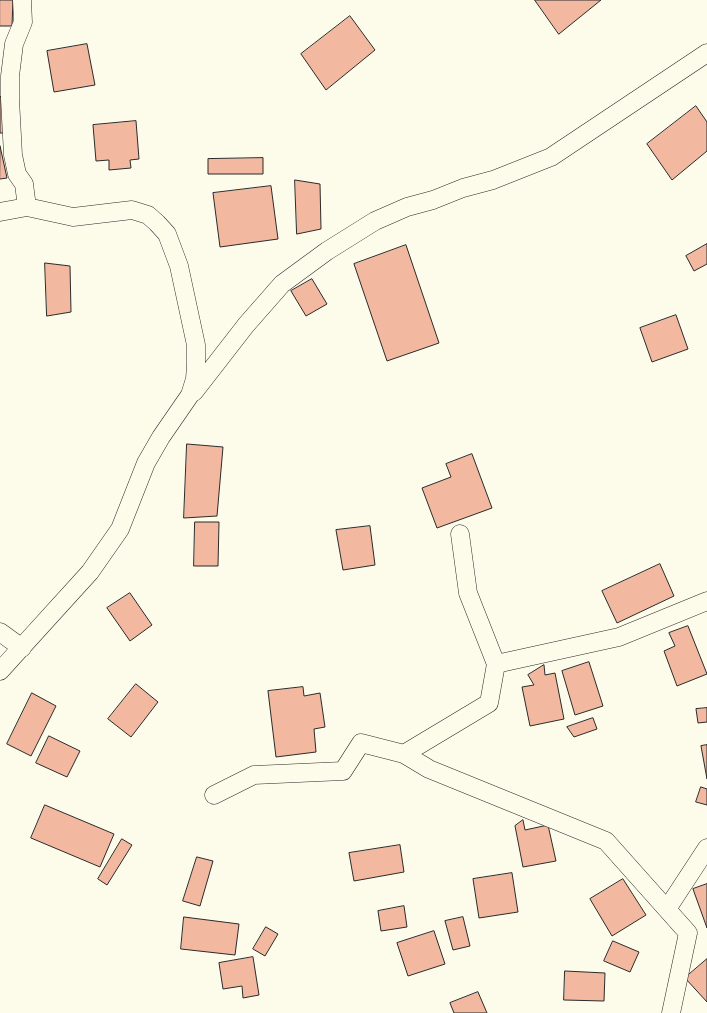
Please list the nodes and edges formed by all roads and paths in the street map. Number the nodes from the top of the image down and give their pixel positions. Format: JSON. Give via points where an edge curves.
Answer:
{"nodes":[{"id":1,"x":22,"y":0,"type":"edge"},
{"id":2,"x":707,"y":53,"type":"edge"},
{"id":3,"x":27,"y":207,"type":"junction"},
{"id":4,"x":0,"y":212,"type":"edge"},
{"id":5,"x":183,"y":406,"type":"junction"},
{"id":6,"x":460,"y":534,"type":"dead end"},
{"id":7,"x":707,"y":601,"type":"edge"},
{"id":8,"x":0,"y":632,"type":"edge"},
{"id":9,"x":22,"y":648,"type":"junction"},
{"id":10,"x":496,"y":664,"type":"junction"},
{"id":11,"x":0,"y":671,"type":"edge"},
{"id":12,"x":404,"y":754,"type":"junction"},
{"id":13,"x":214,"y":795,"type":"dead end"},
{"id":14,"x":707,"y":848,"type":"edge"},
{"id":15,"x":668,"y":909,"type":"junction"},
{"id":16,"x":671,"y":1013,"type":"edge"}],
"edges":[{"from":1,"to":3,"type":"street","via":[[23,22],[14,44],[10,99],[13,155],[17,174],[24,184]]},
{"from":2,"to":5,"type":"street","via":[[551,157],[407,207],[375,221],[327,252],[282,284]]},
{"from":3,"to":4,"type":"street"},
{"from":3,"to":5,"type":"street","via":[[73,217],[132,210],[148,215],[166,234],[179,266],[196,346],[195,379]]},
{"from":5,"to":9,"type":"street","via":[[146,463],[120,529],[90,572]]},
{"from":6,"to":10,"type":"street","via":[[468,593]]},
{"from":7,"to":10,"type":"street","via":[[619,637]]},
{"from":8,"to":9,"type":"street"},
{"from":9,"to":11,"type":"street"},
{"from":10,"to":12,"type":"street","via":[[489,703]]},
{"from":12,"to":13,"type":"street","via":[[361,743],[343,771],[254,775]]},
{"from":12,"to":15,"type":"street","via":[[429,769],[606,841]]},
{"from":14,"to":15,"type":"street"},
{"from":15,"to":16,"type":"street","via":[[688,932]]}]}
